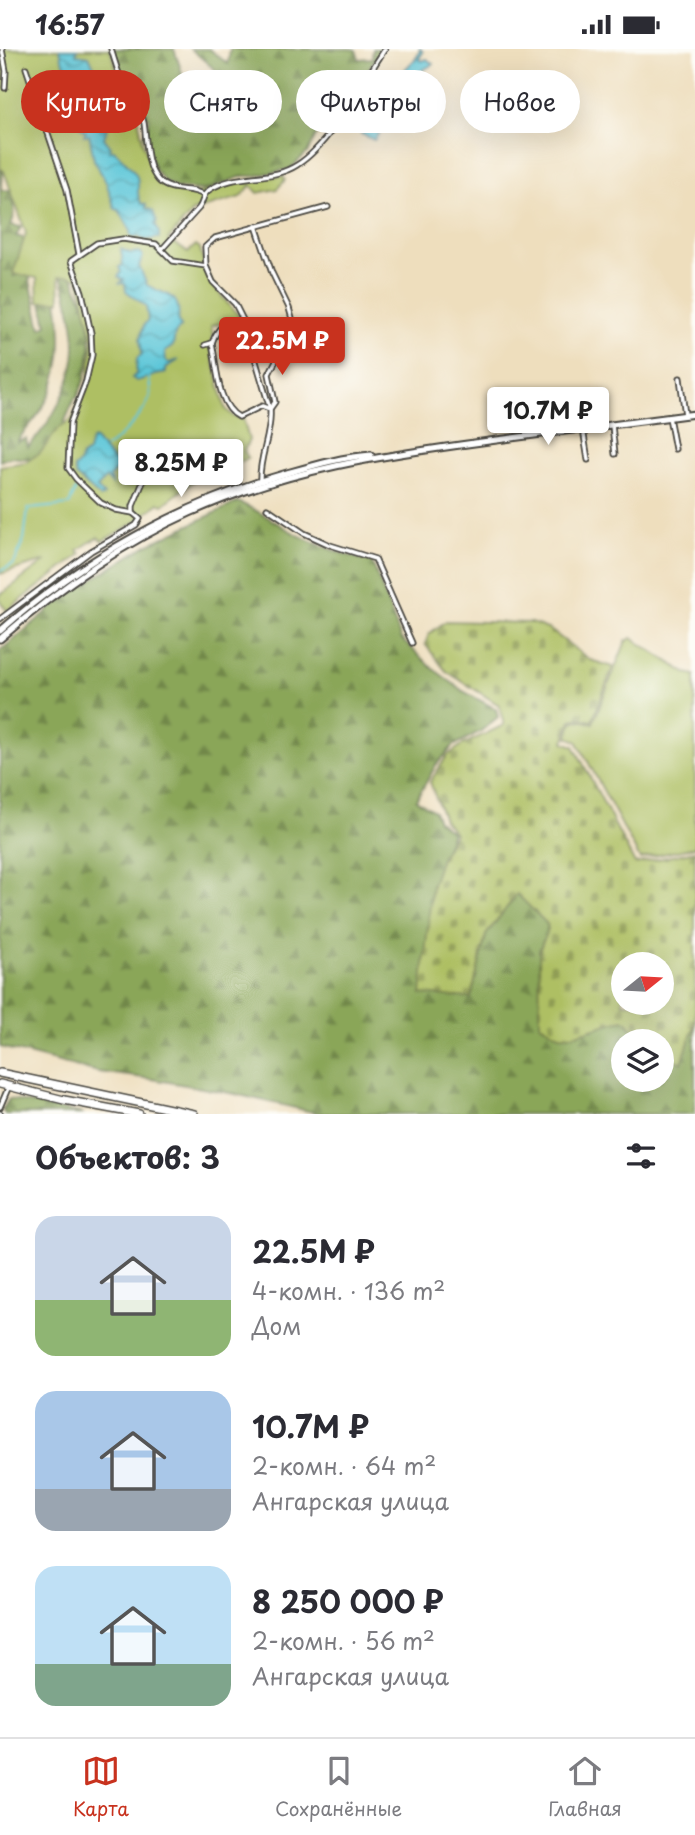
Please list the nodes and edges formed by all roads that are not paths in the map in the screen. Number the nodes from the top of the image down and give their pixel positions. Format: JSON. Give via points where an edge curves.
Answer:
{"nodes":[{"id":1,"x":2,"y":49,"type":"edge"},
{"id":2,"x":111,"y":49,"type":"edge"},
{"id":3,"x":385,"y":49,"type":"edge"},
{"id":4,"x":26,"y":68,"type":"dead end"},
{"id":5,"x":5,"y":88,"type":"dead end"},
{"id":6,"x":203,"y":195,"type":"junction"},
{"id":7,"x":328,"y":207,"type":"dead end"},
{"id":8,"x":256,"y":226,"type":"junction"},
{"id":9,"x":163,"y":248,"type":"junction"},
{"id":10,"x":79,"y":254,"type":"junction"},
{"id":11,"x":206,"y":266,"type":"junction"},
{"id":12,"x":245,"y":324,"type":"junction"},
{"id":13,"x":212,"y":343,"type":"junction"},
{"id":14,"x":205,"y":345,"type":"dead end"},
{"id":15,"x":680,"y":378,"type":"dead end"},
{"id":16,"x":601,"y":395,"type":"dead end"},
{"id":17,"x":270,"y":409,"type":"junction"},
{"id":18,"x":695,"y":414,"type":"edge"},
{"id":19,"x":685,"y":415,"type":"junction"},
{"id":20,"x":669,"y":417,"type":"junction"},
{"id":21,"x":612,"y":425,"type":"junction"},
{"id":22,"x":598,"y":427,"type":"junction"},
{"id":23,"x":583,"y":429,"type":"junction"},
{"id":24,"x":158,"y":446,"type":"dead end"},
{"id":25,"x":675,"y":449,"type":"dead end"},
{"id":26,"x":398,"y":453,"type":"junction"},
{"id":27,"x":615,"y":454,"type":"dead end"},
{"id":28,"x":587,"y":460,"type":"dead end"},
{"id":29,"x":260,"y":480,"type":"junction"},
{"id":30,"x":267,"y":507,"type":"dead end"},
{"id":31,"x":133,"y":513,"type":"junction"},
{"id":32,"x":0,"y":619,"type":"edge"},
{"id":33,"x":0,"y":631,"type":"edge"},
{"id":34,"x":0,"y":639,"type":"edge"},
{"id":35,"x":412,"y":643,"type":"dead end"},
{"id":36,"x":0,"y":1073,"type":"edge"},
{"id":37,"x":0,"y":1084,"type":"edge"},
{"id":38,"x":9,"y":1086,"type":"junction"},
{"id":39,"x":0,"y":1107,"type":"edge"},
{"id":40,"x":139,"y":1114,"type":"edge"},
{"id":41,"x":194,"y":1114,"type":"edge"}],
"edges":[{"from":1,"to":5,"type":"street"},
{"from":2,"to":6,"type":"street","via":[[122,83],[141,113],[156,177],[180,191]]},
{"from":3,"to":6,"type":"street","via":[[326,136],[298,164],[225,183]]},
{"from":4,"to":10,"type":"street","via":[[67,190]]},
{"from":6,"to":9,"type":"street","via":[[199,208]]},
{"from":7,"to":8,"type":"street"},
{"from":8,"to":11,"type":"street","via":[[215,238],[205,247]]},
{"from":8,"to":17,"type":"street","via":[[297,337],[286,341],[269,375],[275,402]]},
{"from":9,"to":10,"type":"street","via":[[113,239]]},
{"from":9,"to":11,"type":"street","via":[[173,261]]},
{"from":10,"to":31,"type":"street","via":[[71,261],[82,292],[92,355],[70,423],[68,468],[101,503]]},
{"from":11,"to":12,"type":"street"},
{"from":12,"to":13,"type":"street","via":[[219,328]]},
{"from":12,"to":17,"type":"street"},
{"from":13,"to":14,"type":"street"},
{"from":13,"to":17,"type":"street","via":[[223,395],[232,414],[239,417],[262,406]]},
{"from":15,"to":19,"type":"street"},
{"from":16,"to":22,"type":"street"},
{"from":17,"to":29,"type":"street"},
{"from":18,"to":19,"type":"main road"},
{"from":19,"to":20,"type":"main road"},
{"from":20,"to":21,"type":"main road"},
{"from":20,"to":25,"type":"street"},
{"from":21,"to":22,"type":"main road"},
{"from":21,"to":27,"type":"street"},
{"from":22,"to":23,"type":"main road"},
{"from":23,"to":26,"type":"main road"},
{"from":23,"to":28,"type":"street"},
{"from":24,"to":31,"type":"street"},
{"from":26,"to":29,"type":"main road","via":[[341,459]]},
{"from":26,"to":34,"type":"main road","via":[[263,484],[189,513],[77,578]]},
{"from":29,"to":33,"type":"main road","via":[[134,536],[55,586]]},
{"from":30,"to":35,"type":"street","via":[[304,533],[375,559]]},
{"from":31,"to":32,"type":"street","via":[[140,519],[136,525],[91,551]]},
{"from":36,"to":41,"type":"highway"},
{"from":37,"to":38,"type":"highway"},
{"from":38,"to":39,"type":"street"},
{"from":38,"to":40,"type":"highway"}]}
